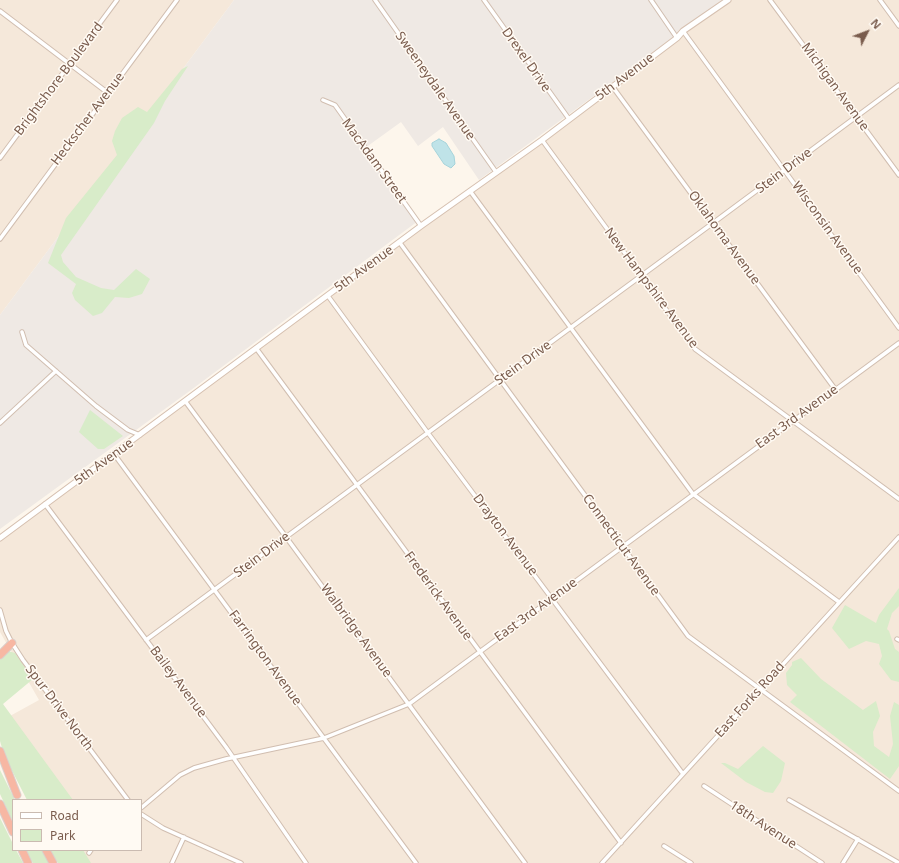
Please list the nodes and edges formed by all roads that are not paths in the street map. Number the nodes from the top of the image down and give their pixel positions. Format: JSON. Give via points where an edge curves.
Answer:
{"nodes":[{"id":1,"x":118,"y":0,"type":"edge"},
{"id":2,"x":177,"y":0,"type":"edge"},
{"id":3,"x":375,"y":0,"type":"edge"},
{"id":4,"x":484,"y":0,"type":"edge"},
{"id":5,"x":651,"y":0,"type":"edge"},
{"id":6,"x":728,"y":0,"type":"edge"},
{"id":7,"x":770,"y":0,"type":"edge"},
{"id":8,"x":880,"y":0,"type":"edge"},
{"id":9,"x":719,"y":2,"type":"edge"},
{"id":10,"x":0,"y":11,"type":"edge"},
{"id":11,"x":899,"y":26,"type":"edge"},
{"id":12,"x":683,"y":31,"type":"junction"},
{"id":13,"x":677,"y":38,"type":"junction"},
{"id":14,"x":70,"y":64,"type":"junction"},
{"id":15,"x":899,"y":85,"type":"edge"},
{"id":16,"x":612,"y":86,"type":"junction"},
{"id":17,"x":108,"y":93,"type":"junction"},
{"id":18,"x":323,"y":100,"type":"dead end"},
{"id":19,"x":856,"y":117,"type":"junction"},
{"id":20,"x":568,"y":119,"type":"junction"},
{"id":21,"x":542,"y":140,"type":"junction"},
{"id":22,"x":0,"y":158,"type":"edge"},
{"id":23,"x":785,"y":170,"type":"junction"},
{"id":24,"x":496,"y":172,"type":"junction"},
{"id":25,"x":899,"y":175,"type":"edge"},
{"id":26,"x":470,"y":191,"type":"junction"},
{"id":27,"x":713,"y":223,"type":"junction"},
{"id":28,"x":422,"y":226,"type":"junction"},
{"id":29,"x":0,"y":239,"type":"edge"},
{"id":30,"x":400,"y":243,"type":"junction"},
{"id":31,"x":642,"y":276,"type":"junction"},
{"id":32,"x":328,"y":296,"type":"junction"},
{"id":33,"x":571,"y":328,"type":"junction"},
{"id":34,"x":899,"y":328,"type":"edge"},
{"id":35,"x":22,"y":332,"type":"dead end"},
{"id":36,"x":899,"y":343,"type":"edge"},
{"id":37,"x":256,"y":348,"type":"junction"},
{"id":38,"x":56,"y":371,"type":"junction"},
{"id":39,"x":500,"y":380,"type":"junction"},
{"id":40,"x":835,"y":389,"type":"junction"},
{"id":41,"x":185,"y":401,"type":"junction"},
{"id":42,"x":792,"y":421,"type":"junction"},
{"id":43,"x":0,"y":423,"type":"edge"},
{"id":44,"x":428,"y":433,"type":"junction"},
{"id":45,"x":140,"y":435,"type":"junction"},
{"id":46,"x":114,"y":454,"type":"junction"},
{"id":47,"x":357,"y":485,"type":"junction"},
{"id":48,"x":693,"y":494,"type":"junction"},
{"id":49,"x":899,"y":499,"type":"edge"},
{"id":50,"x":45,"y":504,"type":"junction"},
{"id":51,"x":286,"y":537,"type":"junction"},
{"id":52,"x":0,"y":538,"type":"edge"},
{"id":53,"x":899,"y":538,"type":"edge"},
{"id":54,"x":622,"y":547,"type":"junction"},
{"id":55,"x":215,"y":590,"type":"junction"},
{"id":56,"x":552,"y":599,"type":"junction"},
{"id":57,"x":839,"y":602,"type":"junction"},
{"id":58,"x":0,"y":610,"type":"edge"},
{"id":59,"x":146,"y":640,"type":"junction"},
{"id":60,"x":12,"y":644,"type":"junction"},
{"id":61,"x":479,"y":651,"type":"junction"},
{"id":62,"x":0,"y":655,"type":"edge"},
{"id":63,"x":760,"y":689,"type":"junction"},
{"id":64,"x":409,"y":704,"type":"junction"},
{"id":65,"x":324,"y":738,"type":"junction"},
{"id":66,"x":0,"y":751,"type":"edge"},
{"id":67,"x":233,"y":757,"type":"junction"},
{"id":68,"x":0,"y":762,"type":"edge"},
{"id":69,"x":683,"y":774,"type":"junction"},
{"id":70,"x":704,"y":786,"type":"dead end"},
{"id":71,"x":899,"y":791,"type":"edge"},
{"id":72,"x":18,"y":797,"type":"edge"},
{"id":73,"x":127,"y":799,"type":"edge"},
{"id":74,"x":789,"y":800,"type":"dead end"},
{"id":75,"x":0,"y":805,"type":"edge"},
{"id":76,"x":142,"y":807,"type":"edge"},
{"id":77,"x":142,"y":815,"type":"edge"},
{"id":78,"x":12,"y":830,"type":"edge"},
{"id":79,"x":184,"y":837,"type":"junction"},
{"id":80,"x":858,"y":839,"type":"junction"},
{"id":81,"x":620,"y":843,"type":"junction"},
{"id":82,"x":664,"y":846,"type":"dead end"},
{"id":83,"x":22,"y":851,"type":"edge"},
{"id":84,"x":47,"y":851,"type":"edge"},
{"id":85,"x":28,"y":863,"type":"edge"},
{"id":86,"x":53,"y":863,"type":"edge"},
{"id":87,"x":172,"y":863,"type":"edge"},
{"id":88,"x":241,"y":863,"type":"edge"},
{"id":89,"x":306,"y":863,"type":"edge"},
{"id":90,"x":416,"y":863,"type":"edge"},
{"id":91,"x":525,"y":863,"type":"edge"},
{"id":92,"x":602,"y":863,"type":"edge"},
{"id":93,"x":691,"y":863,"type":"edge"},
{"id":94,"x":822,"y":863,"type":"edge"},
{"id":95,"x":843,"y":863,"type":"edge"},
{"id":96,"x":899,"y":863,"type":"edge"}],
"edges":[{"from":1,"to":14,"type":"street","name":"Brightshore Boulevard"},
{"from":2,"to":17,"type":"street","name":"Heckscher Avenue"},
{"from":3,"to":24,"type":"street","name":"Sweeneydale Avenue"},
{"from":4,"to":20,"type":"street","name":"Drexel Drive"},
{"from":5,"to":13,"type":"street"},
{"from":6,"to":9,"type":"main road","name":"5th Avenue"},
{"from":7,"to":19,"type":"street","name":"Michigan Avenue"},
{"from":8,"to":11,"type":"street"},
{"from":9,"to":12,"type":"main road","name":"5th Avenue"},
{"from":10,"to":14,"type":"street"},
{"from":12,"to":13,"type":"main road","name":"5th Avenue"},
{"from":12,"to":23,"type":"street","name":"Wisconsin Avenue"},
{"from":13,"to":16,"type":"main road","name":"5th Avenue"},
{"from":14,"to":17,"type":"street"},
{"from":14,"to":22,"type":"street","name":"Brightshore Boulevard"},
{"from":15,"to":19,"type":"street","name":"Stein Drive"},
{"from":16,"to":20,"type":"main road","name":"5th Avenue"},
{"from":16,"to":27,"type":"street","name":"Oklahoma Avenue"},
{"from":17,"to":29,"type":"street","name":"Heckscher Avenue"},
{"from":18,"to":28,"type":"street","name":"MacAdam Street","via":[[335,105]]},
{"from":19,"to":23,"type":"street","name":"Stein Drive"},
{"from":19,"to":25,"type":"street","name":"Michigan Avenue"},
{"from":20,"to":21,"type":"main road","name":"5th Avenue"},
{"from":21,"to":24,"type":"main road","name":"5th Avenue"},
{"from":21,"to":31,"type":"street","name":"New Hampshire Avenue"},
{"from":23,"to":27,"type":"street","name":"Stein Drive"},
{"from":23,"to":34,"type":"street","name":"Wisconsin Avenue"},
{"from":24,"to":26,"type":"main road","name":"5th Avenue"},
{"from":26,"to":28,"type":"main road","name":"5th Avenue"},
{"from":26,"to":33,"type":"street"},
{"from":27,"to":31,"type":"street","name":"Stein Drive"},
{"from":27,"to":40,"type":"street","name":"Oklahoma Avenue"},
{"from":28,"to":30,"type":"main road","name":"5th Avenue"},
{"from":30,"to":32,"type":"main road","name":"5th Avenue"},
{"from":30,"to":39,"type":"street","name":"Connecticut Avenue"},
{"from":31,"to":33,"type":"street","name":"Stein Drive"},
{"from":31,"to":42,"type":"street","name":"New Hampshire Avenue","via":[[695,349]]},
{"from":32,"to":37,"type":"main road","name":"5th Avenue"},
{"from":32,"to":44,"type":"street","name":"Drayton Avenue"},
{"from":33,"to":39,"type":"street","name":"Stein Drive"},
{"from":33,"to":48,"type":"street"},
{"from":35,"to":38,"type":"street","via":[[26,345]]},
{"from":36,"to":40,"type":"street","name":"East 3rd Avenue"},
{"from":37,"to":41,"type":"main road","name":"5th Avenue"},
{"from":37,"to":47,"type":"street","name":"Frederick Avenue"},
{"from":38,"to":43,"type":"street"},
{"from":38,"to":45,"type":"street","via":[[96,406],[128,430]]},
{"from":39,"to":44,"type":"street","name":"Stein Drive"},
{"from":39,"to":54,"type":"street","name":"Connecticut Avenue"},
{"from":40,"to":42,"type":"street","name":"East 3rd Avenue"},
{"from":41,"to":45,"type":"main road","name":"5th Avenue"},
{"from":41,"to":51,"type":"street","name":"Walbridge Avenue"},
{"from":42,"to":48,"type":"street","name":"East 3rd Avenue"},
{"from":42,"to":49,"type":"street","name":"New Hampshire Avenue"},
{"from":44,"to":47,"type":"street","name":"Stein Drive"},
{"from":44,"to":56,"type":"street","name":"Drayton Avenue"},
{"from":45,"to":46,"type":"main road","name":"5th Avenue"},
{"from":46,"to":50,"type":"main road","name":"5th Avenue"},
{"from":46,"to":55,"type":"street","name":"Farrington Avenue"},
{"from":47,"to":51,"type":"street","name":"Stein Drive"},
{"from":47,"to":61,"type":"street","name":"Frederick Avenue"},
{"from":48,"to":54,"type":"street","name":"East 3rd Avenue"},
{"from":48,"to":57,"type":"street"},
{"from":50,"to":52,"type":"main road","name":"5th Avenue"},
{"from":50,"to":59,"type":"street","name":"Bailey Avenue"},
{"from":51,"to":55,"type":"street","name":"Stein Drive"},
{"from":51,"to":64,"type":"street","name":"Walbridge Avenue"},
{"from":53,"to":57,"type":"street","name":"East Forks Road"},
{"from":54,"to":56,"type":"street","name":"East 3rd Avenue"},
{"from":54,"to":63,"type":"street","name":"Connecticut Avenue","via":[[688,636]]},
{"from":55,"to":59,"type":"street","name":"Stein Drive"},
{"from":55,"to":65,"type":"street","name":"Farrington Avenue"},
{"from":56,"to":61,"type":"street","name":"East 3rd Avenue"},
{"from":56,"to":69,"type":"street","name":"Drayton Avenue"},
{"from":57,"to":63,"type":"street","name":"East Forks Road"},
{"from":58,"to":60,"type":"street","name":"Spur Drive North"},
{"from":59,"to":67,"type":"street","name":"Bailey Avenue"},
{"from":60,"to":62,"type":"highway"},
{"from":60,"to":73,"type":"street","name":"Spur Drive North"},
{"from":61,"to":64,"type":"street","name":"East 3rd Avenue"},
{"from":61,"to":81,"type":"street","name":"Frederick Avenue"},
{"from":63,"to":69,"type":"street","name":"East Forks Road"},
{"from":63,"to":71,"type":"street","name":"Connecticut Avenue"},
{"from":64,"to":65,"type":"street","name":"East 3rd Avenue"},
{"from":64,"to":91,"type":"street","name":"Walbridge Avenue"},
{"from":65,"to":67,"type":"street","name":"East 3rd Avenue"},
{"from":65,"to":90,"type":"street","name":"Farrington Avenue"},
{"from":66,"to":72,"type":"highway"},
{"from":67,"to":76,"type":"street","name":"East 3rd Avenue","via":[[194,768],[180,775]]},
{"from":67,"to":89,"type":"street","name":"Bailey Avenue"},
{"from":68,"to":72,"type":"highway"},
{"from":69,"to":81,"type":"street","name":"East Forks Road"},
{"from":70,"to":94,"type":"street","name":"18th Avenue"},
{"from":74,"to":80,"type":"street"},
{"from":75,"to":78,"type":"highway"},
{"from":77,"to":79,"type":"street"},
{"from":79,"to":87,"type":"street"},
{"from":79,"to":88,"type":"street"},
{"from":80,"to":95,"type":"street"},
{"from":80,"to":96,"type":"street"},
{"from":81,"to":92,"type":"street","name":"East Forks Road"},
{"from":82,"to":93,"type":"street"},
{"from":83,"to":85,"type":"highway"},
{"from":84,"to":86,"type":"highway"}]}
